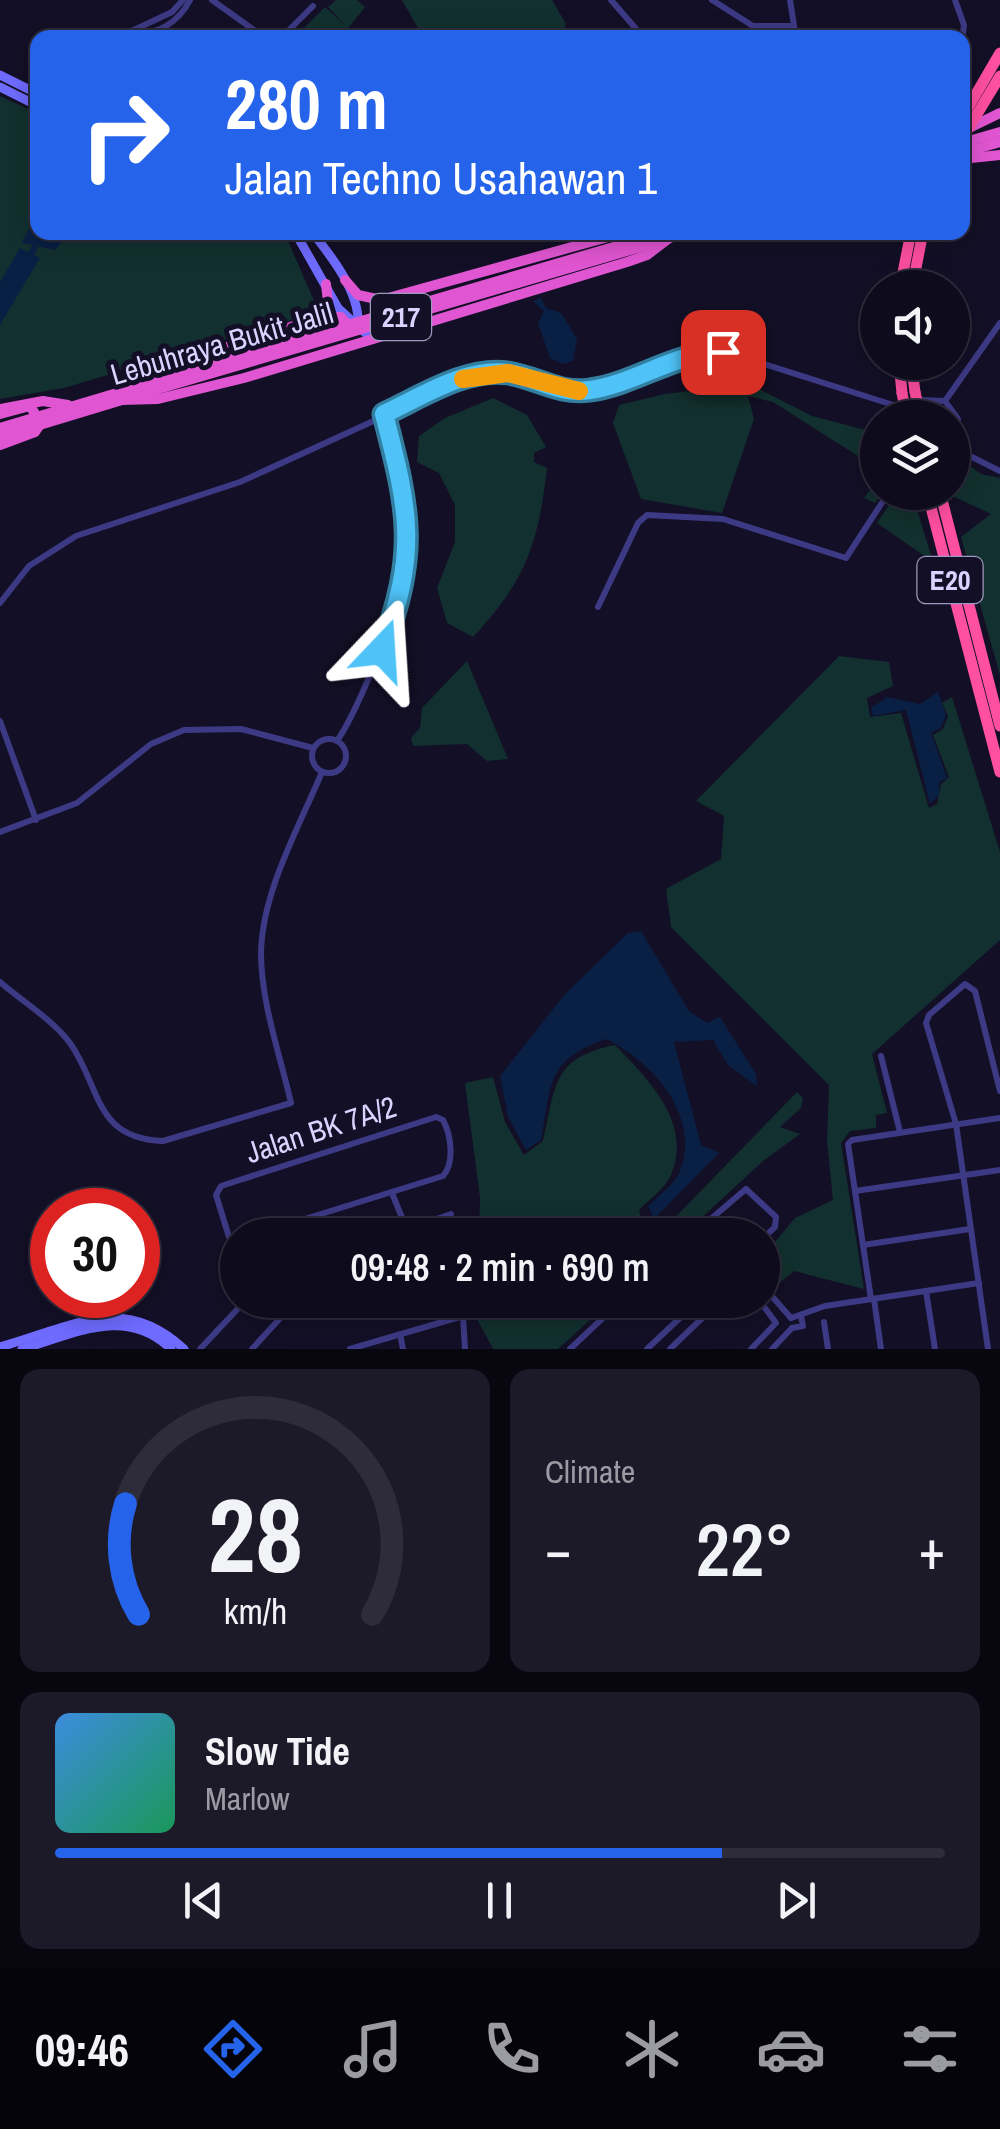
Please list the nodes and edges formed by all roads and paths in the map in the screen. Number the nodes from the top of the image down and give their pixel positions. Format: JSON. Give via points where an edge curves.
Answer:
{"nodes":[{"id":1,"x":186,"y":0,"type":"edge"},
{"id":2,"x":212,"y":0,"type":"edge"},
{"id":3,"x":610,"y":0,"type":"edge"},
{"id":4,"x":712,"y":0,"type":"edge"},
{"id":5,"x":790,"y":0,"type":"edge"},
{"id":6,"x":956,"y":0,"type":"edge"},
{"id":7,"x":313,"y":6,"type":"dead end"},
{"id":8,"x":792,"y":26,"type":"junction"},
{"id":9,"x":131,"y":30,"type":"edge"},
{"id":10,"x":254,"y":30,"type":"edge"},
{"id":11,"x":290,"y":30,"type":"edge"},
{"id":12,"x":637,"y":30,"type":"edge"},
{"id":13,"x":793,"y":30,"type":"edge"},
{"id":14,"x":963,"y":30,"type":"edge"},
{"id":15,"x":1000,"y":54,"type":"edge"},
{"id":16,"x":0,"y":75,"type":"edge"},
{"id":17,"x":1000,"y":76,"type":"edge"},
{"id":18,"x":0,"y":88,"type":"edge"},
{"id":19,"x":30,"y":90,"type":"edge"},
{"id":20,"x":30,"y":102,"type":"edge"},
{"id":21,"x":970,"y":105,"type":"edge"},
{"id":22,"x":1000,"y":113,"type":"edge"},
{"id":23,"x":970,"y":127,"type":"edge"},
{"id":24,"x":970,"y":127,"type":"edge"},
{"id":25,"x":1000,"y":132,"type":"edge"},
{"id":26,"x":970,"y":139,"type":"edge"},
{"id":27,"x":1000,"y":142,"type":"edge"},
{"id":28,"x":970,"y":153,"type":"edge"},
{"id":29,"x":1000,"y":155,"type":"edge"},
{"id":30,"x":970,"y":156,"type":"edge"},
{"id":31,"x":300,"y":240,"type":"edge"},
{"id":32,"x":318,"y":240,"type":"edge"},
{"id":33,"x":632,"y":240,"type":"edge"},
{"id":34,"x":662,"y":240,"type":"edge"},
{"id":35,"x":909,"y":240,"type":"edge"},
{"id":36,"x":921,"y":240,"type":"edge"},
{"id":37,"x":904,"y":270,"type":"edge"},
{"id":38,"x":916,"y":270,"type":"edge"},
{"id":39,"x":345,"y":280,"type":"junction"},
{"id":40,"x":326,"y":284,"type":"junction"},
{"id":41,"x":354,"y":300,"type":"junction"},
{"id":42,"x":381,"y":300,"type":"junction"},
{"id":43,"x":338,"y":308,"type":"junction"},
{"id":44,"x":322,"y":316,"type":"junction"},
{"id":45,"x":1000,"y":323,"type":"edge"},
{"id":46,"x":358,"y":326,"type":"junction"},
{"id":47,"x":390,"y":334,"type":"junction"},
{"id":48,"x":372,"y":339,"type":"junction"},
{"id":49,"x":345,"y":347,"type":"junction"},
{"id":50,"x":146,"y":384,"type":"junction"},
{"id":51,"x":120,"y":400,"type":"junction"},
{"id":52,"x":863,"y":400,"type":"edge"},
{"id":53,"x":946,"y":400,"type":"edge"},
{"id":54,"x":74,"y":406,"type":"junction"},
{"id":55,"x":0,"y":411,"type":"edge"},
{"id":56,"x":384,"y":414,"type":"junction"},
{"id":57,"x":0,"y":428,"type":"edge"},
{"id":58,"x":0,"y":436,"type":"edge"},
{"id":59,"x":0,"y":445,"type":"edge"},
{"id":60,"x":970,"y":454,"type":"edge"},
{"id":61,"x":1000,"y":471,"type":"edge"},
{"id":62,"x":877,"y":510,"type":"edge"},
{"id":63,"x":932,"y":510,"type":"edge"},
{"id":64,"x":944,"y":510,"type":"edge"},
{"id":65,"x":0,"y":603,"type":"edge"},
{"id":66,"x":598,"y":606,"type":"dead end"},
{"id":67,"x":978,"y":665,"type":"junction"},
{"id":68,"x":0,"y":721,"type":"edge"},
{"id":69,"x":1000,"y":726,"type":"edge"},
{"id":70,"x":337,"y":741,"type":"junction"},
{"id":71,"x":313,"y":748,"type":"junction"},
{"id":72,"x":322,"y":772,"type":"junction"},
{"id":73,"x":1000,"y":772,"type":"edge"},
{"id":74,"x":36,"y":820,"type":"junction"},
{"id":75,"x":0,"y":832,"type":"edge"},
{"id":76,"x":0,"y":982,"type":"edge"},
{"id":77,"x":880,"y":1056,"type":"dead end"},
{"id":78,"x":1000,"y":1091,"type":"edge"},
{"id":79,"x":1000,"y":1118,"type":"edge"},
{"id":80,"x":956,"y":1124,"type":"junction"},
{"id":81,"x":900,"y":1132,"type":"junction"},
{"id":82,"x":1000,"y":1170,"type":"edge"},
{"id":83,"x":963,"y":1176,"type":"junction"},
{"id":84,"x":855,"y":1192,"type":"junction"},
{"id":85,"x":392,"y":1193,"type":"junction"},
{"id":86,"x":451,"y":1214,"type":"dead end"},
{"id":87,"x":222,"y":1218,"type":"edge"},
{"id":88,"x":317,"y":1218,"type":"edge"},
{"id":89,"x":403,"y":1218,"type":"edge"},
{"id":90,"x":440,"y":1218,"type":"edge"},
{"id":91,"x":712,"y":1218,"type":"edge"},
{"id":92,"x":776,"y":1218,"type":"edge"},
{"id":93,"x":971,"y":1229,"type":"junction"},
{"id":94,"x":863,"y":1244,"type":"junction"},
{"id":95,"x":979,"y":1283,"type":"junction"},
{"id":96,"x":926,"y":1291,"type":"junction"},
{"id":97,"x":872,"y":1299,"type":"junction"},
{"id":98,"x":780,"y":1302,"type":"edge"},
{"id":99,"x":796,"y":1317,"type":"junction"},
{"id":100,"x":228,"y":1318,"type":"edge"},
{"id":101,"x":280,"y":1318,"type":"edge"},
{"id":102,"x":456,"y":1318,"type":"edge"},
{"id":103,"x":463,"y":1318,"type":"edge"},
{"id":104,"x":603,"y":1318,"type":"edge"},
{"id":105,"x":680,"y":1318,"type":"edge"},
{"id":106,"x":703,"y":1318,"type":"edge"},
{"id":107,"x":772,"y":1318,"type":"edge"},
{"id":108,"x":824,"y":1322,"type":"dead end"},
{"id":109,"x":792,"y":1328,"type":"junction"},
{"id":110,"x":400,"y":1334,"type":"junction"},
{"id":111,"x":201,"y":1346,"type":"edge"},
{"id":112,"x":0,"y":1347,"type":"edge"},
{"id":113,"x":183,"y":1348,"type":"edge"},
{"id":114,"x":22,"y":1349,"type":"edge"},
{"id":115,"x":171,"y":1349,"type":"edge"},
{"id":116,"x":252,"y":1349,"type":"edge"},
{"id":117,"x":350,"y":1349,"type":"edge"},
{"id":118,"x":403,"y":1349,"type":"edge"},
{"id":119,"x":465,"y":1349,"type":"edge"},
{"id":120,"x":570,"y":1349,"type":"edge"},
{"id":121,"x":648,"y":1349,"type":"edge"},
{"id":122,"x":670,"y":1349,"type":"edge"},
{"id":123,"x":750,"y":1349,"type":"edge"},
{"id":124,"x":772,"y":1349,"type":"edge"},
{"id":125,"x":828,"y":1349,"type":"edge"},
{"id":126,"x":881,"y":1349,"type":"edge"},
{"id":127,"x":935,"y":1349,"type":"edge"},
{"id":128,"x":988,"y":1349,"type":"edge"}],
"edges":[{"from":1,"to":9,"type":"street"},
{"from":2,"to":10,"type":"street"},
{"from":3,"to":12,"type":"street"},
{"from":4,"to":8,"type":"street","via":[[754,26]]},
{"from":5,"to":8,"type":"street"},
{"from":6,"to":14,"type":"street"},
{"from":7,"to":11,"type":"street"},
{"from":8,"to":13,"type":"street"},
{"from":15,"to":21,"type":"highway"},
{"from":16,"to":19,"type":"main road"},
{"from":17,"to":23,"type":"highway","bridge":true},
{"from":18,"to":20,"type":"main road"},
{"from":22,"to":24,"type":"highway"},
{"from":25,"to":26,"type":"highway"},
{"from":27,"to":28,"type":"highway"},
{"from":29,"to":30,"type":"highway"},
{"from":31,"to":40,"type":"main road"},
{"from":32,"to":39,"type":"main road"},
{"from":33,"to":42,"type":"highway"},
{"from":33,"to":50,"type":"highway","name":"Lebuhraya Bukit Jalil","number":"217","bridge":true},
{"from":33,"to":51,"type":"highway","name":"Lebuhraya Bukit Jalil","number":"217","bridge":true},
{"from":34,"to":47,"type":"highway","via":[[628,262]]},
{"from":35,"to":37,"type":"highway"},
{"from":36,"to":38,"type":"highway"},
{"from":39,"to":41,"type":"main road"},
{"from":39,"to":42,"type":"highway","via":[[358,295]]},
{"from":40,"to":43,"type":"main road"},
{"from":40,"to":44,"type":"highway"},
{"from":41,"to":43,"type":"main road","via":[[350,308]]},
{"from":41,"to":46,"type":"main road"},
{"from":42,"to":47,"type":"highway","via":[[369,318]]},
{"from":43,"to":46,"type":"main road"},
{"from":44,"to":49,"type":"highway","via":[[350,324]]},
{"from":44,"to":50,"type":"highway","via":[[176,363]]},
{"from":45,"to":53,"type":"street"},
{"from":46,"to":48,"type":"main road"},
{"from":46,"to":49,"type":"main road"},
{"from":47,"to":48,"type":"highway"},
{"from":48,"to":49,"type":"highway"},
{"from":49,"to":51,"type":"highway","via":[[175,394]]},
{"from":50,"to":54,"type":"highway","name":"Lebuhraya Bukit Jalil","number":"217"},
{"from":51,"to":58,"type":"highway","name":"Lebuhraya Bukit Jalil","number":"217"},
{"from":52,"to":56,"type":"street","via":[[723,352],[697,354],[594,390],[557,389],[508,373],[474,375]]},
{"from":54,"to":55,"type":"highway","via":[[43,401]]},
{"from":54,"to":57,"type":"highway","name":"Lebuhraya Bukit Jalil","number":"217"},
{"from":55,"to":59,"type":"highway","bridge":true,"via":[[30,406],[40,423],[35,432]]},
{"from":56,"to":65,"type":"street","via":[[240,482],[76,536],[29,566]]},
{"from":56,"to":70,"type":"street","via":[[402,484],[404,586],[382,650]]},
{"from":60,"to":61,"type":"street"},
{"from":62,"to":66,"type":"street","via":[[846,558],[723,519],[647,515]]},
{"from":63,"to":67,"type":"highway","number":"E20"},
{"from":64,"to":67,"type":"highway","number":"E20"},
{"from":67,"to":69,"type":"highway","number":"E20"},
{"from":67,"to":73,"type":"highway","number":"E20"},
{"from":68,"to":74,"type":"street"},
{"from":70,"to":71,"type":"street"},
{"from":70,"to":72,"type":"street","via":[[345,761],[338,770]]},
{"from":71,"to":72,"type":"street"},
{"from":71,"to":74,"type":"street","via":[[241,729],[184,730],[151,744],[77,804]]},
{"from":72,"to":76,"type":"street","via":[[281,873],[261,952],[291,1103],[143,1141],[108,1121],[68,1039]]},
{"from":74,"to":75,"type":"street"},
{"from":77,"to":81,"type":"street"},
{"from":78,"to":80,"type":"street","via":[[976,991],[965,984],[926,1022]]},
{"from":79,"to":80,"type":"street"},
{"from":80,"to":81,"type":"street"},
{"from":80,"to":83,"type":"street"},
{"from":81,"to":84,"type":"street","via":[[848,1144]]},
{"from":82,"to":83,"type":"street"},
{"from":83,"to":84,"type":"street"},
{"from":83,"to":93,"type":"street"},
{"from":84,"to":94,"type":"street"},
{"from":85,"to":87,"type":"street","name":"Jalan BK 7A/2","via":[[448,1170],[448,1130],[436,1117],[220,1186]]},
{"from":85,"to":88,"type":"street"},
{"from":85,"to":89,"type":"street"},
{"from":86,"to":90,"type":"street"},
{"from":91,"to":92,"type":"street","via":[[746,1189]]},
{"from":93,"to":94,"type":"street"},
{"from":93,"to":95,"type":"street"},
{"from":94,"to":97,"type":"street"},
{"from":95,"to":96,"type":"street"},
{"from":95,"to":128,"type":"street"},
{"from":96,"to":97,"type":"street"},
{"from":96,"to":127,"type":"street"},
{"from":97,"to":99,"type":"street"},
{"from":97,"to":126,"type":"street"},
{"from":98,"to":99,"type":"street"},
{"from":99,"to":109,"type":"street"},
{"from":99,"to":109,"type":"street","via":[[802,1328]]},
{"from":100,"to":111,"type":"street"},
{"from":101,"to":116,"type":"street"},
{"from":102,"to":110,"type":"street"},
{"from":103,"to":119,"type":"street"},
{"from":104,"to":120,"type":"street"},
{"from":105,"to":121,"type":"street"},
{"from":106,"to":122,"type":"street"},
{"from":107,"to":123,"type":"street","via":[[776,1323]]},
{"from":108,"to":125,"type":"street"},
{"from":109,"to":124,"type":"street"},
{"from":110,"to":117,"type":"street"},
{"from":110,"to":118,"type":"street"},
{"from":111,"to":113,"type":"street"},
{"from":112,"to":113,"type":"main road","via":[[118,1316],[148,1321]]},
{"from":114,"to":115,"type":"main road","via":[[118,1324],[145,1328]]}]}
